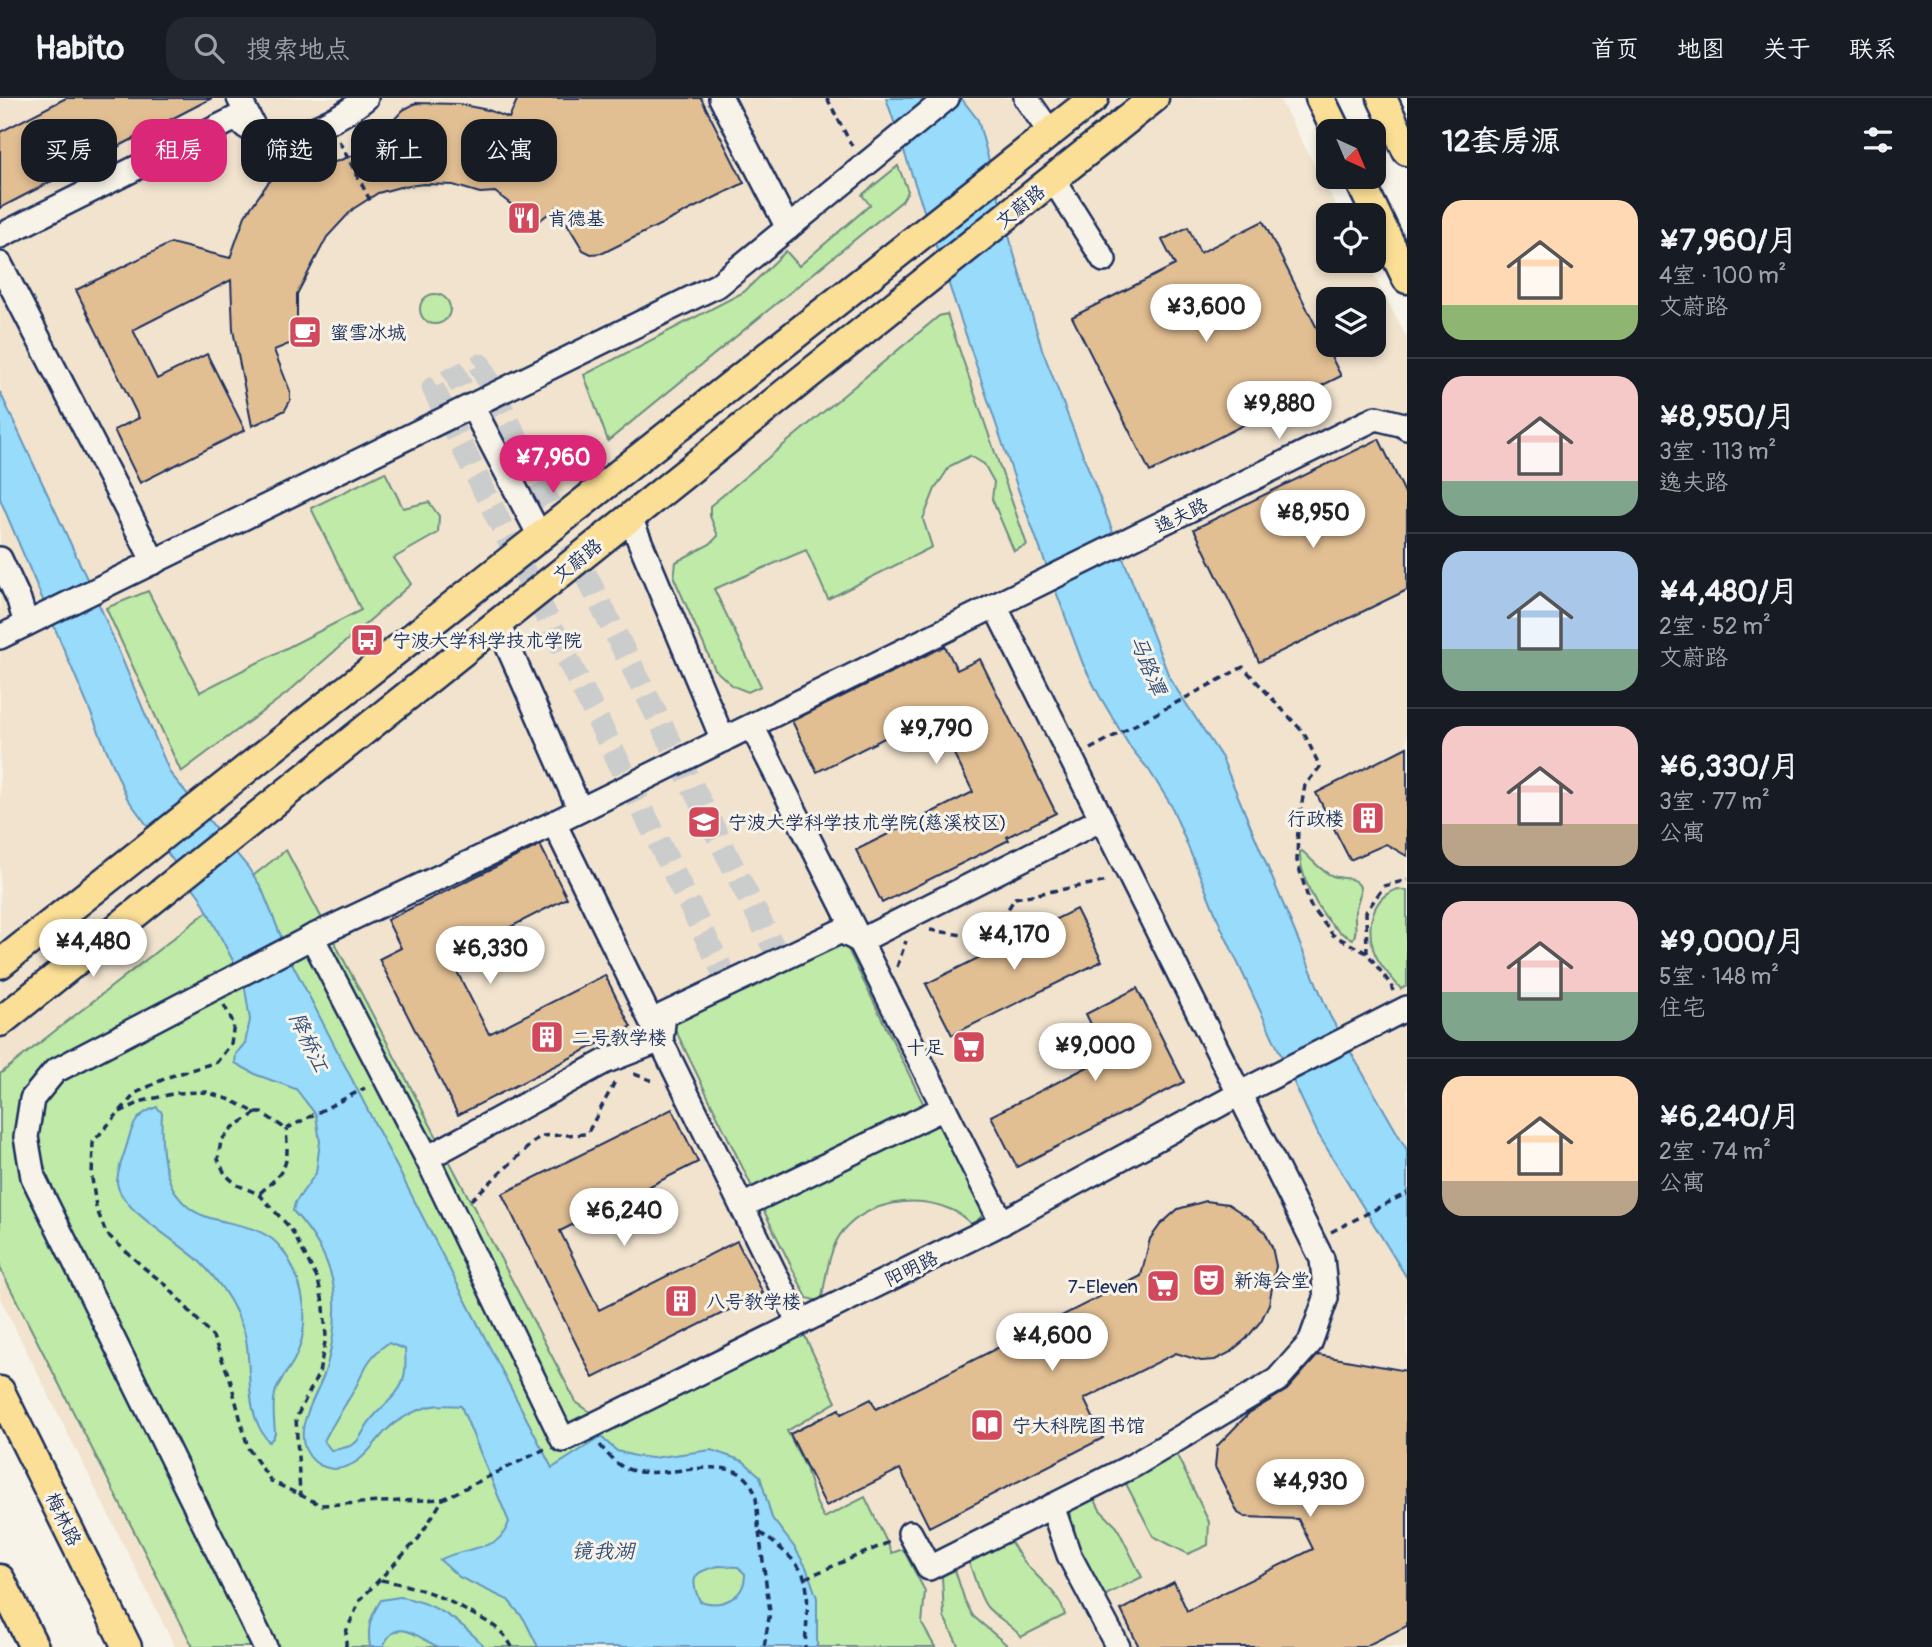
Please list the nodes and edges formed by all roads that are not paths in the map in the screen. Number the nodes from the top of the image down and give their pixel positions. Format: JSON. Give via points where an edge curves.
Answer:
{"nodes":[{"id":1,"x":239,"y":98,"type":"edge"},
{"id":2,"x":366,"y":98,"type":"edge"},
{"id":3,"x":721,"y":98,"type":"edge"},
{"id":4,"x":947,"y":98,"type":"edge"},
{"id":5,"x":1027,"y":98,"type":"edge"},
{"id":6,"x":1094,"y":98,"type":"edge"},
{"id":7,"x":1154,"y":98,"type":"edge"},
{"id":8,"x":1320,"y":98,"type":"edge"},
{"id":9,"x":1382,"y":98,"type":"edge"},
{"id":10,"x":250,"y":119,"type":"edge"},
{"id":11,"x":334,"y":119,"type":"edge"},
{"id":12,"x":1330,"y":119,"type":"edge"},
{"id":13,"x":241,"y":121,"type":"edge"},
{"id":14,"x":1050,"y":132,"type":"junction"},
{"id":15,"x":1407,"y":151,"type":"edge"},
{"id":16,"x":1053,"y":179,"type":"junction"},
{"id":17,"x":1364,"y":189,"type":"edge"},
{"id":18,"x":788,"y":228,"type":"junction"},
{"id":19,"x":0,"y":236,"type":"edge"},
{"id":20,"x":1104,"y":260,"type":"dead end"},
{"id":21,"x":0,"y":264,"type":"edge"},
{"id":22,"x":1407,"y":279,"type":"edge"},
{"id":23,"x":472,"y":406,"type":"junction"},
{"id":24,"x":1407,"y":428,"type":"edge"},
{"id":25,"x":630,"y":518,"type":"junction"},
{"id":26,"x":540,"y":536,"type":"junction"},
{"id":27,"x":0,"y":559,"type":"edge"},
{"id":28,"x":154,"y":562,"type":"junction"},
{"id":29,"x":1002,"y":603,"type":"junction"},
{"id":30,"x":30,"y":622,"type":"junction"},
{"id":31,"x":498,"y":624,"type":"junction"},
{"id":32,"x":0,"y":637,"type":"edge"},
{"id":33,"x":752,"y":726,"type":"junction"},
{"id":34,"x":723,"y":740,"type":"junction"},
{"id":35,"x":580,"y":810,"type":"junction"},
{"id":36,"x":1102,"y":819,"type":"junction"},
{"id":37,"x":554,"y":823,"type":"junction"},
{"id":38,"x":311,"y":937,"type":"junction"},
{"id":39,"x":860,"y":941,"type":"junction"},
{"id":40,"x":0,"y":964,"type":"edge"},
{"id":41,"x":1403,"y":1011,"type":"edge"},
{"id":42,"x":0,"y":1022,"type":"edge"},
{"id":43,"x":661,"y":1040,"type":"junction"},
{"id":44,"x":1246,"y":1090,"type":"junction"},
{"id":45,"x":944,"y":1108,"type":"junction"},
{"id":46,"x":427,"y":1157,"type":"junction"},
{"id":47,"x":742,"y":1206,"type":"junction"},
{"id":48,"x":1002,"y":1223,"type":"junction"},
{"id":49,"x":799,"y":1323,"type":"junction"},
{"id":50,"x":0,"y":1391,"type":"edge"},
{"id":51,"x":1052,"y":1506,"type":"junction"},
{"id":52,"x":910,"y":1534,"type":"road end"},
{"id":53,"x":0,"y":1579,"type":"edge"},
{"id":54,"x":34,"y":1647,"type":"edge"},
{"id":55,"x":127,"y":1647,"type":"edge"},
{"id":56,"x":265,"y":1647,"type":"edge"},
{"id":57,"x":1118,"y":1647,"type":"edge"}],
"edges":[{"from":1,"to":10,"type":"street"},
{"from":2,"to":11,"type":"street"},
{"from":3,"to":18,"type":"street"},
{"from":4,"to":18,"type":"street"},
{"from":5,"to":14,"type":"street"},
{"from":6,"to":14,"type":"main road","name":"文蔚路"},
{"from":7,"to":16,"type":"main road","name":"文蔚路"},
{"from":8,"to":12,"type":"main road"},
{"from":9,"to":15,"type":"main road"},
{"from":13,"to":19,"type":"street","via":[[238,117]]},
{"from":14,"to":26,"type":"main road","name":"文蔚路"},
{"from":16,"to":20,"type":"street"},
{"from":16,"to":25,"type":"main road","name":"文蔚路"},
{"from":17,"to":22,"type":"main road"},
{"from":18,"to":23,"type":"street","via":[[718,285]]},
{"from":21,"to":28,"type":"street"},
{"from":23,"to":26,"type":"street"},
{"from":23,"to":28,"type":"street"},
{"from":24,"to":29,"type":"street","name":"逸夫路","via":[[1376,418]]},
{"from":25,"to":31,"type":"main road","name":"文蔚路"},
{"from":25,"to":34,"type":"street"},
{"from":26,"to":40,"type":"main road","name":"文蔚路"},
{"from":27,"to":30,"type":"street"},
{"from":28,"to":30,"type":"street"},
{"from":29,"to":33,"type":"street","name":"逸夫路"},
{"from":29,"to":36,"type":"street"},
{"from":30,"to":32,"type":"street"},
{"from":31,"to":35,"type":"street"},
{"from":31,"to":42,"type":"main road","name":"文蔚路"},
{"from":33,"to":34,"type":"street","name":"逸夫路"},
{"from":33,"to":39,"type":"street"},
{"from":34,"to":35,"type":"street","name":"逸夫路"},
{"from":35,"to":37,"type":"street","name":"逸夫路"},
{"from":36,"to":39,"type":"street","via":[[913,920]]},
{"from":36,"to":44,"type":"street"},
{"from":37,"to":38,"type":"street","name":"逸夫路"},
{"from":37,"to":43,"type":"street"},
{"from":38,"to":46,"type":"street"},
{"from":38,"to":56,"type":"street","name":"逸夫路","via":[[55,1071],[32,1100],[26,1137],[33,1177]]},
{"from":39,"to":43,"type":"street","via":[[841,930],[664,1015]]},
{"from":39,"to":45,"type":"street"},
{"from":41,"to":44,"type":"street","name":"阳明路"},
{"from":43,"to":46,"type":"street"},
{"from":43,"to":47,"type":"street"},
{"from":44,"to":48,"type":"street","name":"阳明路"},
{"from":44,"to":51,"type":"street","via":[[1322,1259],[1326,1298],[1310,1343],[1277,1380],[1134,1465]]},
{"from":45,"to":47,"type":"street"},
{"from":45,"to":48,"type":"street"},
{"from":46,"to":49,"type":"street","name":"阳明路","via":[[557,1443]]},
{"from":47,"to":49,"type":"street"},
{"from":48,"to":49,"type":"street","name":"阳明路"},
{"from":50,"to":55,"type":"main road","name":"梅林路"},
{"from":51,"to":52,"type":"street","via":[[929,1569]]},
{"from":51,"to":57,"type":"street","via":[[1069,1555]]},
{"from":53,"to":54,"type":"main road"}]}
